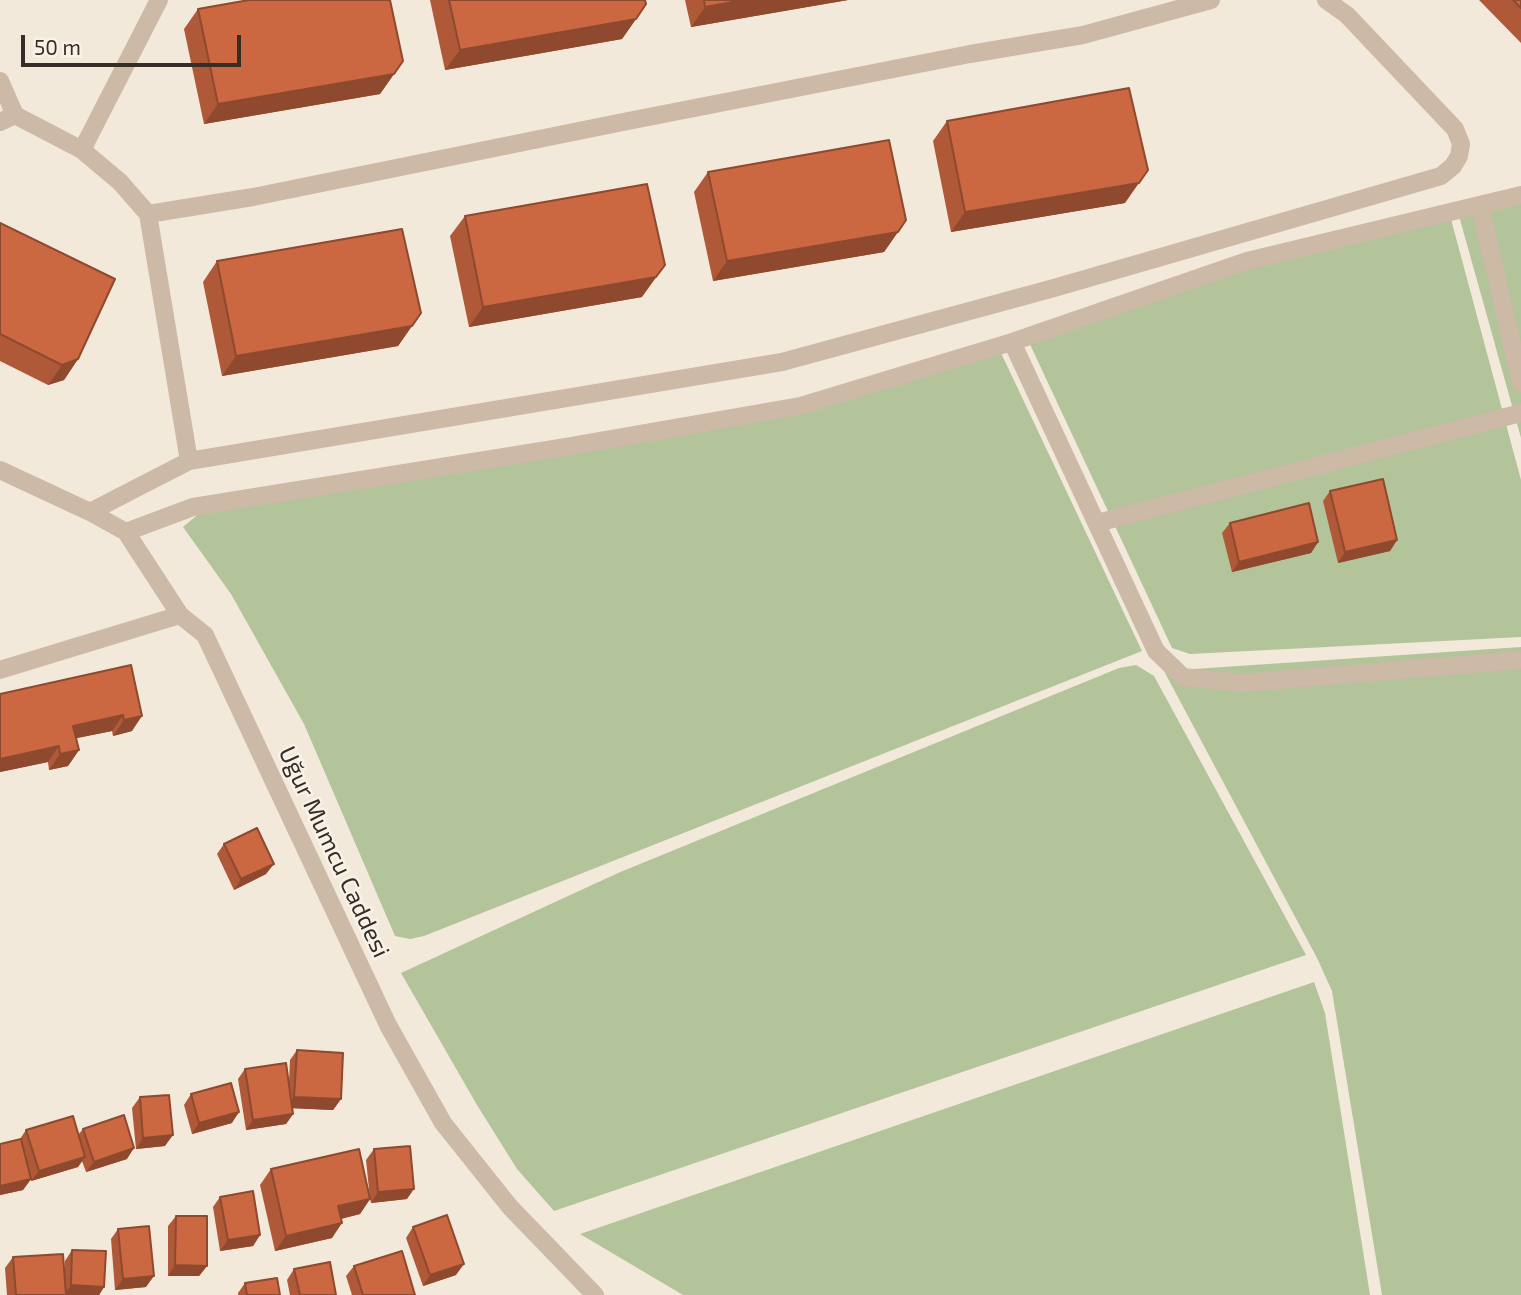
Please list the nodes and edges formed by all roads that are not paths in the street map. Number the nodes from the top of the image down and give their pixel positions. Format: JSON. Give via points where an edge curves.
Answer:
{"nodes":[{"id":1,"x":159,"y":0,"type":"edge"},
{"id":2,"x":1211,"y":0,"type":"edge"},
{"id":3,"x":1326,"y":0,"type":"edge"},
{"id":4,"x":0,"y":81,"type":"edge"},
{"id":5,"x":8,"y":118,"type":"edge"},
{"id":6,"x":82,"y":150,"type":"junction"},
{"id":7,"x":1521,"y":195,"type":"edge"},
{"id":8,"x":1480,"y":205,"type":"junction"},
{"id":9,"x":148,"y":214,"type":"junction"},
{"id":10,"x":1012,"y":342,"type":"junction"},
{"id":11,"x":1521,"y":383,"type":"edge"},
{"id":12,"x":1521,"y":414,"type":"edge"},
{"id":13,"x":189,"y":461,"type":"junction"},
{"id":14,"x":0,"y":470,"type":"edge"},
{"id":15,"x":90,"y":512,"type":"junction"},
{"id":16,"x":1097,"y":523,"type":"junction"},
{"id":17,"x":126,"y":532,"type":"junction"},
{"id":18,"x":180,"y":615,"type":"junction"},
{"id":19,"x":1521,"y":660,"type":"edge"},
{"id":20,"x":0,"y":670,"type":"edge"},
{"id":21,"x":595,"y":1295,"type":"edge"}],
"edges":[{"from":1,"to":6,"type":"street"},
{"from":2,"to":9,"type":"street","via":[[1083,35]]},
{"from":3,"to":13,"type":"street","via":[[1348,15],[1455,129],[1461,145],[1459,156],[1441,176],[782,362]]},
{"from":4,"to":5,"type":"street"},
{"from":5,"to":6,"type":"street"},
{"from":6,"to":9,"type":"street"},
{"from":7,"to":8,"type":"street"},
{"from":8,"to":10,"type":"street","via":[[1247,261]]},
{"from":8,"to":11,"type":"street"},
{"from":9,"to":13,"type":"street"},
{"from":10,"to":16,"type":"street"},
{"from":10,"to":17,"type":"street","via":[[800,406],[193,507]]},
{"from":12,"to":16,"type":"street"},
{"from":13,"to":15,"type":"street"},
{"from":14,"to":15,"type":"street","name":"Uğur Mumcu Caddesi"},
{"from":15,"to":17,"type":"street","name":"Uğur Mumcu Caddesi"},
{"from":16,"to":19,"type":"street","via":[[1156,651],[1183,677],[1242,683]]},
{"from":17,"to":18,"type":"street","name":"Uğur Mumcu Caddesi"},
{"from":18,"to":20,"type":"street"},
{"from":18,"to":21,"type":"street","name":"Uğur Mumcu Caddesi","via":[[205,635],[388,1025],[443,1123],[510,1207]]}]}
